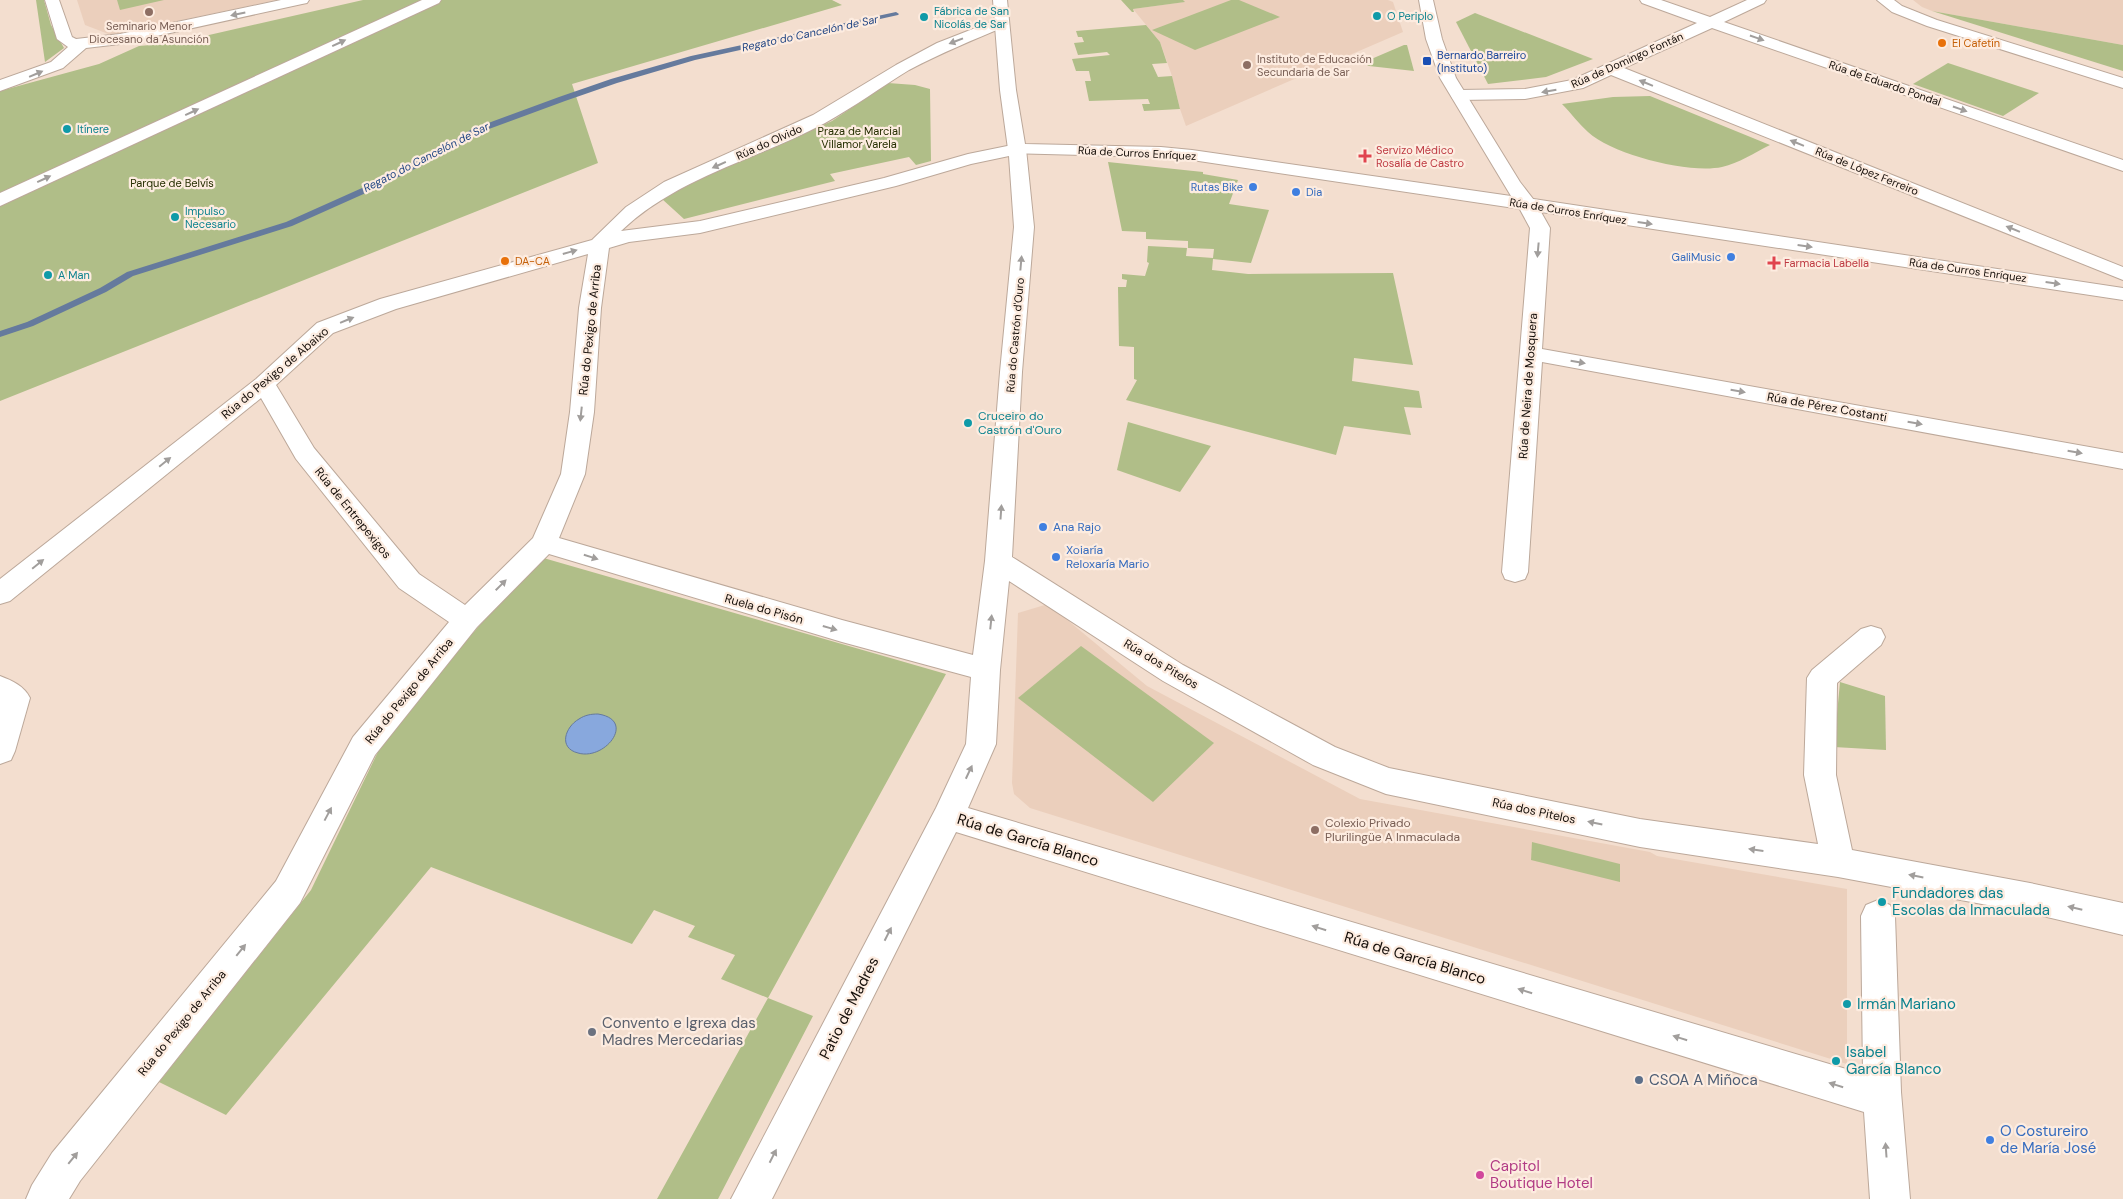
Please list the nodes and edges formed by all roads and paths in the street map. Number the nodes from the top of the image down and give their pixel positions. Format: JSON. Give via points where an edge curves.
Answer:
{"nodes":[{"id":1,"x":52,"y":0,"type":"edge"},
{"id":2,"x":302,"y":0,"type":"edge"},
{"id":3,"x":434,"y":0,"type":"edge"},
{"id":4,"x":1000,"y":0,"type":"edge"},
{"id":5,"x":1426,"y":0,"type":"edge"},
{"id":6,"x":1647,"y":0,"type":"edge"},
{"id":7,"x":1759,"y":0,"type":"edge"},
{"id":8,"x":1884,"y":0,"type":"edge"},
{"id":9,"x":1711,"y":22,"type":"junction"},
{"id":10,"x":1001,"y":24,"type":"junction"},
{"id":11,"x":81,"y":44,"type":"junction"},
{"id":12,"x":1611,"y":69,"type":"junction"},
{"id":13,"x":2123,"y":83,"type":"edge"},
{"id":14,"x":0,"y":86,"type":"edge"},
{"id":15,"x":1459,"y":95,"type":"junction"},
{"id":16,"x":1016,"y":149,"type":"junction"},
{"id":17,"x":2123,"y":166,"type":"edge"},
{"id":18,"x":0,"y":200,"type":"edge"},
{"id":19,"x":1527,"y":204,"type":"junction"},
{"id":20,"x":599,"y":244,"type":"junction"},
{"id":21,"x":2121,"y":288,"type":"edge"},
{"id":22,"x":1530,"y":354,"type":"junction"},
{"id":23,"x":264,"y":384,"type":"junction"},
{"id":24,"x":2123,"y":461,"type":"edge"},
{"id":25,"x":544,"y":543,"type":"junction"},
{"id":26,"x":998,"y":561,"type":"junction"},
{"id":27,"x":1515,"y":572,"type":"dead end"},
{"id":28,"x":0,"y":594,"type":"edge"},
{"id":29,"x":467,"y":620,"type":"junction"},
{"id":30,"x":1871,"y":637,"type":"dead end"},
{"id":31,"x":986,"y":670,"type":"junction"},
{"id":32,"x":0,"y":688,"type":"edge"},
{"id":33,"x":0,"y":751,"type":"edge"},
{"id":34,"x":948,"y":816,"type":"junction"},
{"id":35,"x":1838,"y":862,"type":"junction"},
{"id":36,"x":1878,"y":916,"type":"dead end"},
{"id":37,"x":2123,"y":919,"type":"edge"},
{"id":38,"x":1883,"y":1099,"type":"junction"},
{"id":39,"x":46,"y":1199,"type":"edge"},
{"id":40,"x":750,"y":1199,"type":"edge"},
{"id":41,"x":1890,"y":1199,"type":"edge"}],
"edges":[{"from":1,"to":11,"type":"street","via":[[65,39]]},
{"from":2,"to":11,"type":"street","one_way":true,"via":[[120,39]]},
{"from":18,"to":3,"type":"street","one_way":true},
{"from":4,"to":10,"type":"street","name":"Rúa do Castrón d'Ouro"},
{"from":5,"to":15,"type":"street","name":"Rúa de Neira de Mosquera","via":[[1434,39],[1448,78]]},
{"from":6,"to":9,"type":"street","name":"Rúa de Eduardo Pondal"},
{"from":7,"to":9,"type":"street","name":"Rúa de Domingo Fontán"},
{"from":8,"to":13,"type":"street","via":[[1897,10],[1932,23]]},
{"from":9,"to":12,"type":"street","name":"Rúa de Domingo Fontán"},
{"from":9,"to":17,"type":"street","name":"Rúa de Eduardo Pondal","one_way":true},
{"from":10,"to":16,"type":"street","name":"Rúa do Castrón d'Ouro"},
{"from":10,"to":20,"type":"street","name":"Rúa do Olvido","one_way":true,"via":[[943,46],[819,119],[671,186],[620,220]]},
{"from":14,"to":11,"type":"street","one_way":true,"via":[[57,65]]},
{"from":12,"to":15,"type":"street","name":"Rúa de Domingo Fontán","one_way":true,"via":[[1577,84],[1542,92]]},
{"from":21,"to":12,"type":"street","name":"Rúa de López Ferreiro","one_way":true},
{"from":15,"to":19,"type":"street","name":"Rúa de Neira de Mosquera"},
{"from":16,"to":19,"type":"street","name":"Rúa de Curros Enríquez","via":[[1192,155]]},
{"from":16,"to":20,"type":"street","via":[[700,227],[627,236]]},
{"from":26,"to":16,"type":"street","name":"Rúa do Castrón d'Ouro","one_way":true,"via":[[1024,227]]},
{"from":19,"to":21,"type":"street","name":"Rúa de Curros Enríquez","one_way":true},
{"from":19,"to":22,"type":"street","name":"Rúa de Neira de Mosquera","one_way":true,"via":[[1540,228]]},
{"from":23,"to":20,"type":"street","name":"Rúa do Pexigo de Abaixo","one_way":true,"via":[[325,328],[388,304]]},
{"from":20,"to":25,"type":"street","name":"Rúa do Pexigo de Arriba","one_way":true,"via":[[574,474]]},
{"from":22,"to":24,"type":"street","name":"Rúa de Pérez Costanti","one_way":true},
{"from":22,"to":27,"type":"street","name":"Rúa de Neira de Mosquera"},
{"from":28,"to":23,"type":"street","name":"Rúa do Pexigo de Abaixo","one_way":true},
{"from":23,"to":29,"type":"street","name":"Rúa de Entrepexigos","via":[[305,453],[409,581]]},
{"from":29,"to":25,"type":"street","name":"Rúa do Pexigo de Arriba","one_way":true},
{"from":25,"to":31,"type":"street","name":"Ruela do Pisón","one_way":true},
{"from":31,"to":26,"type":"street","name":"Rúa do Castrón d'Ouro","one_way":true},
{"from":35,"to":26,"type":"street","name":"Rúa dos Pitelos","one_way":true,"via":[[1640,832],[1386,781],[1324,756],[1173,672]]},
{"from":39,"to":29,"type":"street","name":"Rúa do Pexigo de Arriba","one_way":true,"via":[[66,1167],[288,892],[364,746]]},
{"from":30,"to":35,"type":"street","via":[[1822,678],[1820,775]]},
{"from":34,"to":31,"type":"street","name":"Patio de Madres","one_way":true,"via":[[981,744]]},
{"from":32,"to":33,"type":"street","via":[[15,698]]},
{"from":38,"to":34,"type":"street","name":"Rúa de García Blanco","one_way":true},
{"from":40,"to":34,"type":"street","name":"Patio de Madres","one_way":true},
{"from":37,"to":35,"type":"street","name":"Rúa dos Pitelos","one_way":true},
{"from":36,"to":38,"type":"street"},
{"from":41,"to":38,"type":"street","one_way":true}]}
